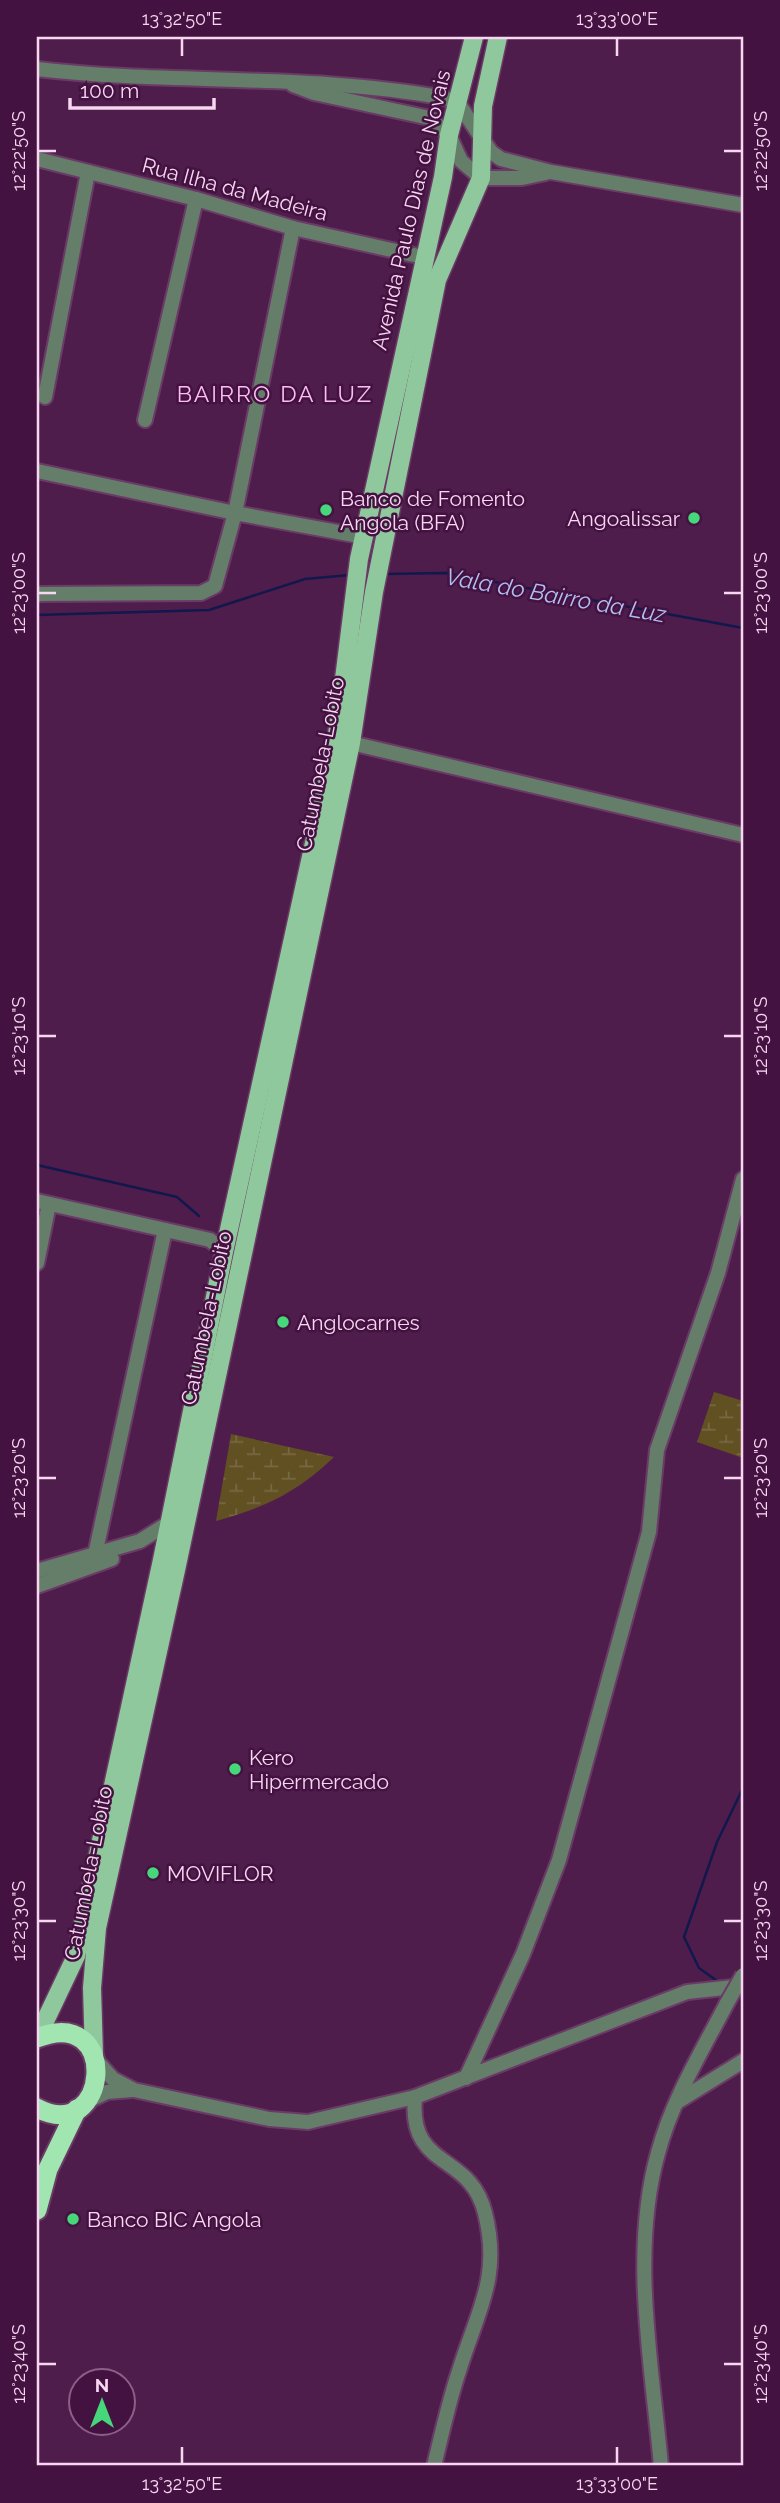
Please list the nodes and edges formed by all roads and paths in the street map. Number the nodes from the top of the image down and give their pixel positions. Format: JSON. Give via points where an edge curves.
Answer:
{"nodes":[{"id":1,"x":474,"y":37,"type":"edge"},
{"id":2,"x":499,"y":37,"type":"edge"},
{"id":3,"x":37,"y":69,"type":"edge"},
{"id":4,"x":285,"y":82,"type":"junction"},
{"id":5,"x":458,"y":103,"type":"junction"},
{"id":6,"x":449,"y":135,"type":"junction"},
{"id":7,"x":483,"y":141,"type":"junction"},
{"id":8,"x":37,"y":159,"type":"edge"},
{"id":9,"x":88,"y":172,"type":"junction"},
{"id":10,"x":551,"y":172,"type":"junction"},
{"id":11,"x":481,"y":178,"type":"junction"},
{"id":12,"x":196,"y":199,"type":"junction"},
{"id":13,"x":743,"y":205,"type":"edge"},
{"id":14,"x":293,"y":228,"type":"junction"},
{"id":15,"x":423,"y":257,"type":"junction"},
{"id":16,"x":45,"y":397,"type":"dead end"},
{"id":17,"x":145,"y":421,"type":"dead end"},
{"id":18,"x":37,"y":471,"type":"edge"},
{"id":19,"x":234,"y":513,"type":"junction"},
{"id":20,"x":365,"y":537,"type":"junction"},
{"id":21,"x":359,"y":559,"type":"joint"},
{"id":22,"x":374,"y":592,"type":"joint"},
{"id":23,"x":37,"y":594,"type":"edge"},
{"id":24,"x":351,"y":743,"type":"junction"},
{"id":25,"x":743,"y":835,"type":"edge"},
{"id":26,"x":743,"y":1180,"type":"edge"},
{"id":27,"x":43,"y":1202,"type":"edge"},
{"id":28,"x":166,"y":1230,"type":"junction"},
{"id":29,"x":229,"y":1230,"type":"junction"},
{"id":30,"x":201,"y":1237,"type":"junction"},
{"id":31,"x":224,"y":1252,"type":"junction"},
{"id":32,"x":37,"y":1263,"type":"edge"},
{"id":33,"x":167,"y":1524,"type":"junction"},
{"id":34,"x":139,"y":1545,"type":"junction"},
{"id":35,"x":95,"y":1555,"type":"junction"},
{"id":36,"x":163,"y":1556,"type":"junction"},
{"id":37,"x":37,"y":1572,"type":"edge"},
{"id":38,"x":37,"y":1586,"type":"edge"},
{"id":39,"x":743,"y":1975,"type":"edge"},
{"id":40,"x":743,"y":1986,"type":"edge"},
{"id":41,"x":37,"y":2038,"type":"edge"},
{"id":42,"x":95,"y":2057,"type":"junction"},
{"id":43,"x":743,"y":2061,"type":"edge"},
{"id":44,"x":466,"y":2078,"type":"junction"},
{"id":45,"x":134,"y":2090,"type":"junction"},
{"id":46,"x":415,"y":2097,"type":"junction"},
{"id":47,"x":676,"y":2102,"type":"junction"},
{"id":48,"x":82,"y":2105,"type":"junction"},
{"id":49,"x":37,"y":2108,"type":"edge"},
{"id":50,"x":37,"y":2210,"type":"edge"},
{"id":51,"x":434,"y":2466,"type":"edge"},
{"id":52,"x":661,"y":2466,"type":"edge"}],
"edges":[{"from":1,"to":5,"type":"main road","name":"Avenida Paulo Dias de Novais"},
{"from":2,"to":7,"type":"main road","name":"Avenida Paulo Dias de Novais","via":[[483,106]]},
{"from":3,"to":4,"type":"street"},
{"from":4,"to":5,"type":"street","via":[[432,95]]},
{"from":4,"to":6,"type":"street","via":[[314,93],[430,118]]},
{"from":5,"to":6,"type":"main road","name":"Avenida Paulo Dias de Novais"},
{"from":5,"to":7,"type":"street"},
{"from":6,"to":11,"type":"street","via":[[461,161]]},
{"from":6,"to":15,"type":"main road","name":"Avenida Paulo Dias de Novais"},
{"from":7,"to":10,"type":"street","via":[[501,159]]},
{"from":7,"to":11,"type":"main road","name":"Avenida Paulo Dias de Novais"},
{"from":8,"to":9,"type":"street","name":"Rua Ilha da Madeira"},
{"from":9,"to":12,"type":"street","name":"Rua Ilha da Madeira"},
{"from":9,"to":16,"type":"street"},
{"from":10,"to":11,"type":"street","via":[[522,178]]},
{"from":10,"to":13,"type":"street"},
{"from":11,"to":22,"type":"main road","name":"Avenida Paulo Dias de Novais","via":[[437,280]]},
{"from":12,"to":14,"type":"street","name":"Rua Ilha da Madeira"},
{"from":12,"to":17,"type":"street"},
{"from":14,"to":15,"type":"street","name":"Rua Ilha da Madeira"},
{"from":14,"to":19,"type":"street"},
{"from":15,"to":20,"type":"main road","name":"Avenida Paulo Dias de Novais"},
{"from":18,"to":19,"type":"street"},
{"from":19,"to":20,"type":"street"},
{"from":19,"to":23,"type":"street","via":[[218,580],[210,590]]},
{"from":20,"to":21,"type":"main road","name":"Avenida Paulo Dias de Novais"},
{"from":21,"to":29,"type":"main road","name":"Catumbela-Lobito","via":[[336,743]]},
{"from":22,"to":24,"type":"main road","name":"Catumbela-Lobito"},
{"from":24,"to":25,"type":"street"},
{"from":24,"to":42,"type":"main road","name":"Catumbela-Lobito","via":[[97,1928],[92,1988]]},
{"from":26,"to":44,"type":"street","via":[[718,1273],[657,1450],[649,1532],[559,1860],[523,1954]]},
{"from":27,"to":28,"type":"street"},
{"from":27,"to":32,"type":"street"},
{"from":28,"to":30,"type":"street"},
{"from":28,"to":35,"type":"street"},
{"from":29,"to":30,"type":"street"},
{"from":29,"to":31,"type":"main road","name":"Catumbela-Lobito"},
{"from":30,"to":31,"type":"street"},
{"from":31,"to":33,"type":"main road","name":"Catumbela-Lobito"},
{"from":33,"to":34,"type":"street"},
{"from":33,"to":36,"type":"main road","name":"Catumbela-Lobito"},
{"from":34,"to":35,"type":"street"},
{"from":34,"to":36,"type":"street"},
{"from":34,"to":38,"type":"street"},
{"from":35,"to":37,"type":"street"},
{"from":36,"to":41,"type":"main road","name":"Catumbela-Lobito","via":[[76,1956]]},
{"from":39,"to":47,"type":"street","bridge":true},
{"from":40,"to":44,"type":"street","via":[[687,1992]]},
{"from":41,"to":42,"type":"highway","via":[[62,2033],[86,2044]]},
{"from":42,"to":45,"type":"street","via":[[113,2079]]},
{"from":42,"to":48,"type":"highway","via":[[98,2080]]},
{"from":43,"to":47,"type":"street"},
{"from":44,"to":46,"type":"street"},
{"from":45,"to":46,"type":"street","via":[[289,2122],[359,2112]]},
{"from":45,"to":48,"type":"street","via":[[107,2092]]},
{"from":46,"to":51,"type":"street","via":[[417,2135],[476,2191],[492,2258],[482,2311],[459,2371]]},
{"from":47,"to":52,"type":"street","via":[[657,2155],[647,2216],[646,2299]]},
{"from":48,"to":49,"type":"highway","via":[[52,2113]]},
{"from":48,"to":50,"type":"highway","via":[[48,2169]]}]}
